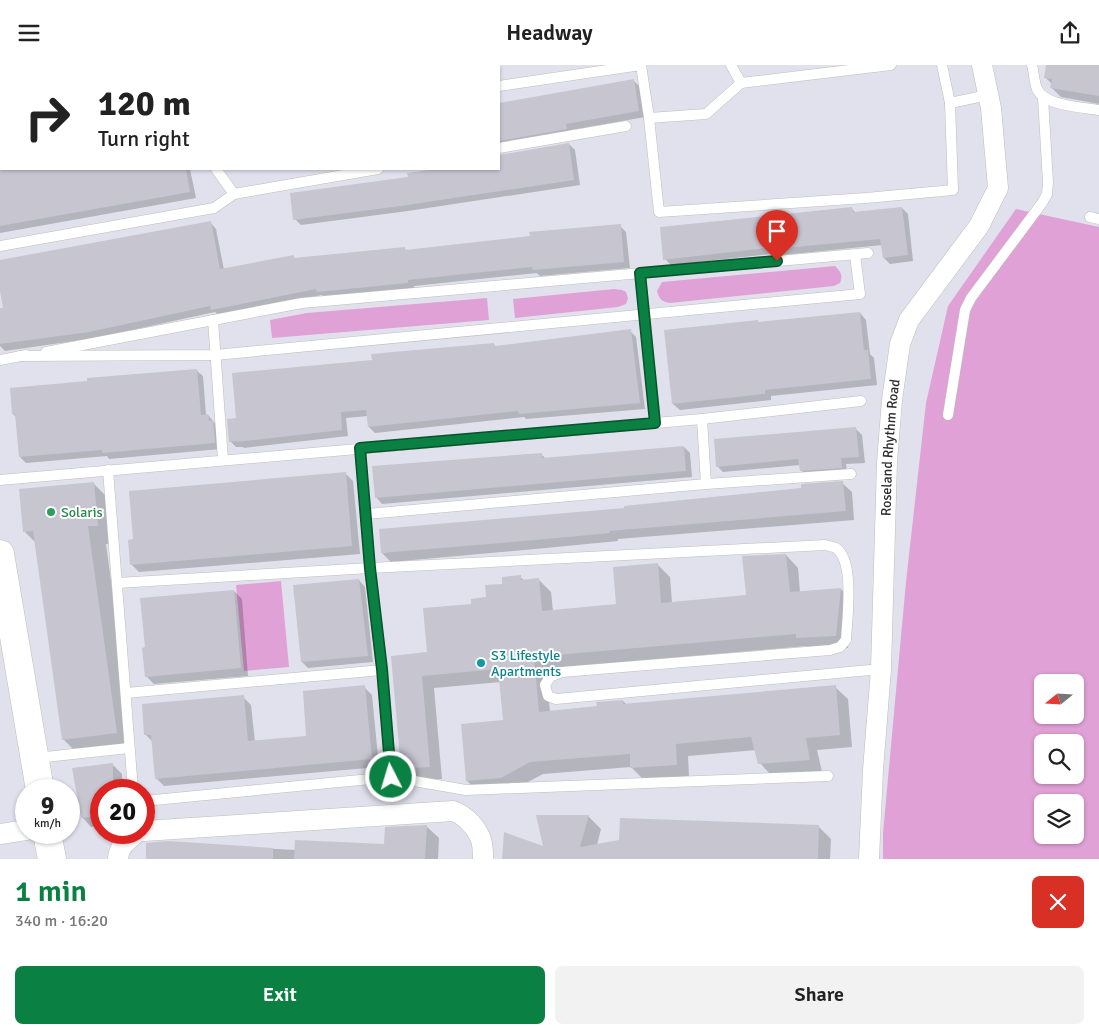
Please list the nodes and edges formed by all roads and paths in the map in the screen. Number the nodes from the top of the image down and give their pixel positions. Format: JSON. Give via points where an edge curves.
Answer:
{"nodes":[{"id":1,"x":642,"y":65,"type":"edge"},
{"id":2,"x":731,"y":65,"type":"edge"},
{"id":3,"x":891,"y":65,"type":"edge"},
{"id":4,"x":942,"y":65,"type":"edge"},
{"id":5,"x":982,"y":65,"type":"edge"},
{"id":6,"x":1032,"y":65,"type":"edge"},
{"id":7,"x":741,"y":83,"type":"junction"},
{"id":8,"x":500,"y":86,"type":"edge"},
{"id":9,"x":988,"y":95,"type":"junction"},
{"id":10,"x":1043,"y":98,"type":"junction"},
{"id":11,"x":950,"y":103,"type":"junction"},
{"id":12,"x":1099,"y":110,"type":"edge"},
{"id":13,"x":649,"y":118,"type":"junction"},
{"id":14,"x":626,"y":126,"type":"dead end"},
{"id":15,"x":500,"y":148,"type":"edge"},
{"id":16,"x":217,"y":170,"type":"edge"},
{"id":17,"x":372,"y":170,"type":"edge"},
{"id":18,"x":234,"y":194,"type":"junction"},
{"id":19,"x":0,"y":246,"type":"edge"},
{"id":20,"x":868,"y":253,"type":"dead end"},
{"id":21,"x":855,"y":255,"type":"junction"},
{"id":22,"x":640,"y":273,"type":"junction"},
{"id":23,"x":644,"y":314,"type":"junction"},
{"id":24,"x":213,"y":320,"type":"junction"},
{"id":25,"x":215,"y":355,"type":"junction"},
{"id":26,"x":20,"y":357,"type":"junction"},
{"id":27,"x":0,"y":361,"type":"edge"},
{"id":28,"x":861,"y":401,"type":"dead end"},
{"id":29,"x":948,"y":415,"type":"dead end"},
{"id":30,"x":702,"y":419,"type":"junction"},
{"id":31,"x":655,"y":423,"type":"junction"},
{"id":32,"x":360,"y":448,"type":"junction"},
{"id":33,"x":223,"y":460,"type":"junction"},
{"id":34,"x":108,"y":470,"type":"junction"},
{"id":35,"x":851,"y":474,"type":"dead end"},
{"id":36,"x":0,"y":480,"type":"edge"},
{"id":37,"x":706,"y":484,"type":"junction"},
{"id":38,"x":367,"y":515,"type":"junction"},
{"id":39,"x":0,"y":554,"type":"edge"},
{"id":40,"x":370,"y":568,"type":"junction"},
{"id":41,"x":117,"y":583,"type":"dead end"},
{"id":42,"x":7,"y":636,"type":"edge"},
{"id":43,"x":382,"y":669,"type":"junction"},
{"id":44,"x":881,"y":669,"type":"junction"},
{"id":45,"x":126,"y":693,"type":"dead end"},
{"id":46,"x":129,"y":748,"type":"junction"},
{"id":47,"x":35,"y":758,"type":"junction"},
{"id":48,"x":828,"y":776,"type":"dead end"},
{"id":49,"x":391,"y":777,"type":"junction"},
{"id":50,"x":38,"y":779,"type":"edge"},
{"id":51,"x":132,"y":779,"type":"edge"},
{"id":52,"x":155,"y":800,"type":"edge"},
{"id":53,"x":155,"y":830,"type":"edge"},
{"id":54,"x":15,"y":831,"type":"edge"},
{"id":55,"x":0,"y":833,"type":"edge"},
{"id":56,"x":124,"y":844,"type":"edge"},
{"id":57,"x":118,"y":859,"type":"edge"},
{"id":58,"x":483,"y":859,"type":"edge"},
{"id":59,"x":870,"y":859,"type":"edge"}],
"edges":[{"from":1,"to":8,"type":"lane"},
{"from":1,"to":13,"type":"lane"},
{"from":2,"to":7,"type":"lane"},
{"from":3,"to":7,"type":"lane"},
{"from":4,"to":11,"type":"lane"},
{"from":5,"to":9,"type":"street","name":"Roseland Rhythm Road"},
{"from":6,"to":10,"type":"lane","via":[[1036,87]]},
{"from":7,"to":13,"type":"lane","via":[[706,114]]},
{"from":9,"to":11,"type":"lane"},
{"from":9,"to":44,"type":"street","name":"Roseland Rhythm Road","via":[[998,188],[979,226],[909,320],[900,344],[887,462]]},
{"from":10,"to":12,"type":"lane"},
{"from":10,"to":29,"type":"lane","via":[[1047,194],[965,310]]},
{"from":11,"to":13,"type":"lane","via":[[953,190],[658,212]]},
{"from":14,"to":15,"type":"lane"},
{"from":16,"to":18,"type":"lane"},
{"from":17,"to":18,"type":"lane"},
{"from":18,"to":19,"type":"lane","via":[[214,208]]},
{"from":20,"to":21,"type":"lane"},
{"from":21,"to":22,"type":"lane"},
{"from":21,"to":23,"type":"lane","via":[[860,293]]},
{"from":22,"to":23,"type":"lane"},
{"from":22,"to":24,"type":"lane","via":[[302,303]]},
{"from":23,"to":25,"type":"lane"},
{"from":23,"to":31,"type":"lane"},
{"from":24,"to":25,"type":"lane"},
{"from":24,"to":26,"type":"lane"},
{"from":25,"to":26,"type":"lane"},
{"from":25,"to":33,"type":"lane"},
{"from":26,"to":27,"type":"lane"},
{"from":28,"to":30,"type":"lane"},
{"from":30,"to":31,"type":"lane"},
{"from":30,"to":37,"type":"lane"},
{"from":31,"to":32,"type":"lane"},
{"from":32,"to":33,"type":"lane"},
{"from":32,"to":38,"type":"lane"},
{"from":33,"to":34,"type":"lane"},
{"from":34,"to":36,"type":"lane"},
{"from":34,"to":46,"type":"lane"},
{"from":35,"to":37,"type":"lane"},
{"from":37,"to":38,"type":"lane"},
{"from":38,"to":40,"type":"lane"},
{"from":39,"to":42,"type":"street"},
{"from":40,"to":41,"type":"lane"},
{"from":40,"to":43,"type":"lane"},
{"from":40,"to":44,"type":"lane","via":[[825,545],[836,548],[842,555],[849,583],[846,640],[840,647],[562,672],[550,677],[545,685],[548,696],[562,699]]},
{"from":42,"to":47,"type":"street"},
{"from":43,"to":45,"type":"lane"},
{"from":43,"to":49,"type":"lane"},
{"from":44,"to":59,"type":"street","name":"Roseland Rhythm Road"},
{"from":46,"to":47,"type":"lane"},
{"from":46,"to":51,"type":"lane"},
{"from":47,"to":50,"type":"street"},
{"from":48,"to":49,"type":"lane","via":[[466,790]]},
{"from":49,"to":52,"type":"lane"},
{"from":53,"to":58,"type":"street","via":[[453,811],[461,813],[479,835]]},
{"from":54,"to":55,"type":"street"},
{"from":56,"to":57,"type":"street"}]}
